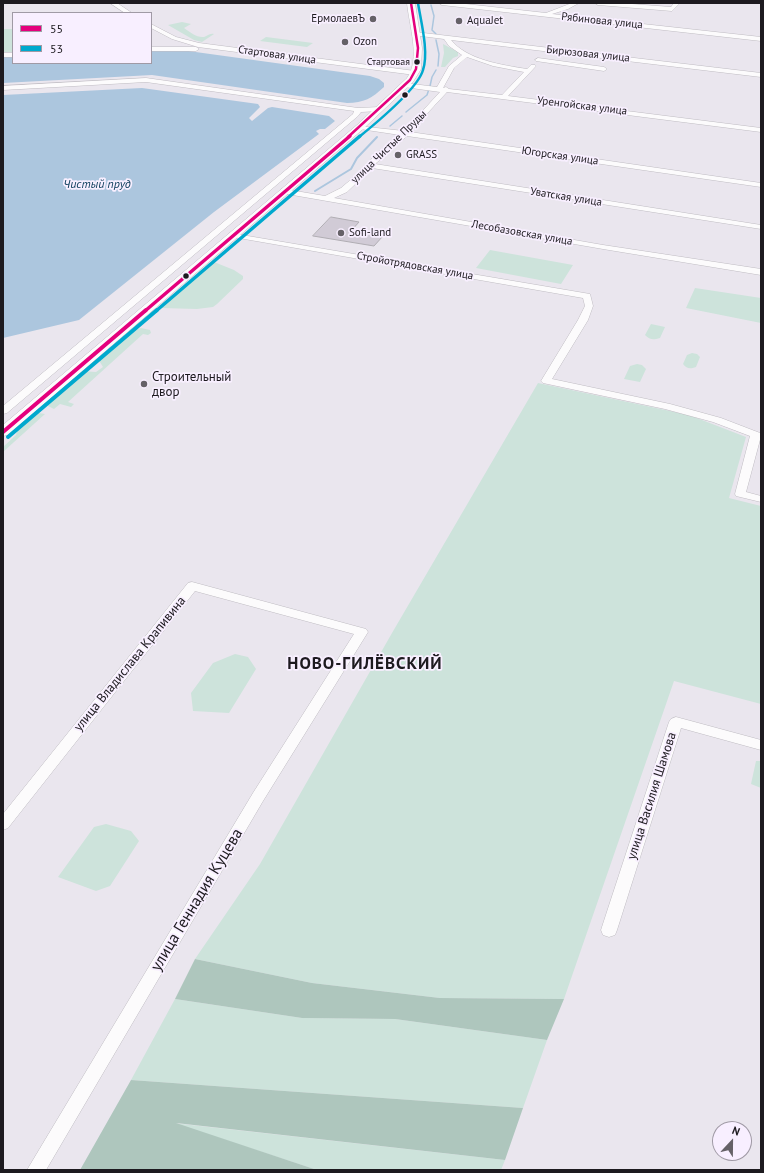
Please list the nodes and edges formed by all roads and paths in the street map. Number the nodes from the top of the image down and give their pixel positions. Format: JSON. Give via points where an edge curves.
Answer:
{"nodes":[{"id":1,"x":113,"y":3,"type":"edge"},
{"id":2,"x":403,"y":3,"type":"edge"},
{"id":3,"x":411,"y":3,"type":"edge"},
{"id":4,"x":442,"y":3,"type":"edge"},
{"id":5,"x":576,"y":3,"type":"edge"},
{"id":6,"x":598,"y":3,"type":"edge"},
{"id":7,"x":677,"y":3,"type":"edge"},
{"id":8,"x":127,"y":12,"type":"edge"},
{"id":9,"x":543,"y":15,"type":"junction"},
{"id":10,"x":152,"y":27,"type":"edge"},
{"id":11,"x":415,"y":34,"type":"junction"},
{"id":12,"x":445,"y":37,"type":"junction"},
{"id":13,"x":761,"y":39,"type":"edge"},
{"id":14,"x":152,"y":49,"type":"edge"},
{"id":15,"x":546,"y":50,"type":"junction"},
{"id":16,"x":467,"y":54,"type":"junction"},
{"id":17,"x":538,"y":60,"type":"junction"},
{"id":18,"x":604,"y":69,"type":"dead end"},
{"id":19,"x":529,"y":71,"type":"junction"},
{"id":20,"x":410,"y":73,"type":"junction"},
{"id":21,"x":386,"y":75,"type":"dead end"},
{"id":22,"x":761,"y":75,"type":"edge"},
{"id":23,"x":404,"y":85,"type":"junction"},
{"id":24,"x":3,"y":88,"type":"edge"},
{"id":25,"x":443,"y":89,"type":"junction"},
{"id":26,"x":504,"y":97,"type":"junction"},
{"id":27,"x":380,"y":109,"type":"junction"},
{"id":28,"x":358,"y":110,"type":"junction"},
{"id":29,"x":360,"y":127,"type":"junction"},
{"id":30,"x":761,"y":130,"type":"edge"},
{"id":31,"x":405,"y":134,"type":"junction"},
{"id":32,"x":324,"y":142,"type":"junction"},
{"id":33,"x":339,"y":144,"type":"junction"},
{"id":34,"x":301,"y":161,"type":"junction"},
{"id":35,"x":316,"y":164,"type":"junction"},
{"id":36,"x":371,"y":166,"type":"junction"},
{"id":37,"x":274,"y":184,"type":"junction"},
{"id":38,"x":761,"y":185,"type":"edge"},
{"id":39,"x":286,"y":189,"type":"junction"},
{"id":40,"x":327,"y":198,"type":"junction"},
{"id":41,"x":761,"y":227,"type":"edge"},
{"id":42,"x":233,"y":235,"type":"junction"},
{"id":43,"x":761,"y":272,"type":"edge"},
{"id":44,"x":169,"y":273,"type":"junction"},
{"id":45,"x":182,"y":278,"type":"junction"},
{"id":46,"x":84,"y":344,"type":"junction"},
{"id":47,"x":101,"y":348,"type":"junction"},
{"id":48,"x":3,"y":411,"type":"edge"},
{"id":49,"x":3,"y":432,"type":"edge"},
{"id":50,"x":761,"y":499,"type":"edge"},
{"id":51,"x":362,"y":632,"type":"joint"},
{"id":52,"x":761,"y":745,"type":"edge"},
{"id":53,"x":3,"y":824,"type":"edge"},
{"id":54,"x":609,"y":930,"type":"dead end"},
{"id":55,"x":36,"y":1170,"type":"edge"}],
"edges":[{"from":1,"to":8,"type":"street"},
{"from":2,"to":20,"type":"main road"},
{"from":3,"to":11,"type":"main road"},
{"from":4,"to":9,"type":"street","name":"Рябиновая улица"},
{"from":5,"to":9,"type":"street"},
{"from":6,"to":7,"type":"street","via":[[672,9]]},
{"from":9,"to":13,"type":"street","name":"Рябиновая улица"},
{"from":10,"to":20,"type":"street","name":"Стартовая улица","via":[[174,38],[198,44]]},
{"from":11,"to":12,"type":"street","name":"Бирюзовая улица"},
{"from":11,"to":20,"type":"main road","via":[[419,55]]},
{"from":12,"to":15,"type":"street","name":"Бирюзовая улица"},
{"from":12,"to":16,"type":"street","via":[[448,43]]},
{"from":14,"to":21,"type":"street","via":[[191,48]]},
{"from":15,"to":17,"type":"street"},
{"from":15,"to":22,"type":"street","name":"Бирюзовая улица"},
{"from":16,"to":19,"type":"street","via":[[494,64]]},
{"from":16,"to":25,"type":"street","name":"улица Чистые Пруды","via":[[451,67]]},
{"from":17,"to":18,"type":"street"},
{"from":17,"to":19,"type":"street"},
{"from":19,"to":26,"type":"street"},
{"from":20,"to":23,"type":"main road","via":[[402,81]]},
{"from":23,"to":25,"type":"street","name":"Уренгойская улица"},
{"from":23,"to":27,"type":"main road"},
{"from":24,"to":28,"type":"street","via":[[146,80]]},
{"from":25,"to":26,"type":"street","name":"Уренгойская улица"},
{"from":25,"to":31,"type":"street","name":"улица Чистые Пруды"},
{"from":26,"to":30,"type":"street","name":"Уренгойская улица"},
{"from":27,"to":28,"type":"street"},
{"from":27,"to":29,"type":"main road"},
{"from":28,"to":32,"type":"street","via":[[356,116]]},
{"from":29,"to":31,"type":"street","name":"Югорская улица"},
{"from":29,"to":33,"type":"main road"},
{"from":31,"to":36,"type":"street","name":"улица Чистые Пруды"},
{"from":31,"to":38,"type":"street","name":"Югорская улица"},
{"from":32,"to":33,"type":"street"},
{"from":32,"to":34,"type":"street"},
{"from":33,"to":35,"type":"main road"},
{"from":34,"to":35,"type":"street"},
{"from":34,"to":37,"type":"street"},
{"from":35,"to":39,"type":"main road"},
{"from":36,"to":40,"type":"street","name":"улица Чистые Пруды","via":[[344,190]]},
{"from":36,"to":41,"type":"street","name":"Уватская улица"},
{"from":37,"to":39,"type":"street","name":"Лесобазовская улица"},
{"from":37,"to":44,"type":"street"},
{"from":39,"to":40,"type":"street","name":"Лесобазовская улица"},
{"from":39,"to":42,"type":"main road"},
{"from":40,"to":43,"type":"street","name":"Лесобазовская улица"},
{"from":42,"to":45,"type":"main road"},
{"from":42,"to":50,"type":"street","name":"Стройотрядовская улица","via":[[587,296],[589,306],[583,320],[546,381],[666,406],[717,420],[756,436],[740,494]]},
{"from":44,"to":45,"type":"street"},
{"from":44,"to":46,"type":"street"},
{"from":45,"to":47,"type":"main road"},
{"from":46,"to":47,"type":"street"},
{"from":46,"to":48,"type":"street"},
{"from":47,"to":49,"type":"main road"},
{"from":51,"to":53,"type":"street","name":"улица Владислава Крапивина","via":[[192,586]]},
{"from":51,"to":55,"type":"street","name":"улица Геннадия Куцева","via":[[258,797]]},
{"from":52,"to":54,"type":"street","name":"улица Василия Шамова","via":[[676,722]]}]}
